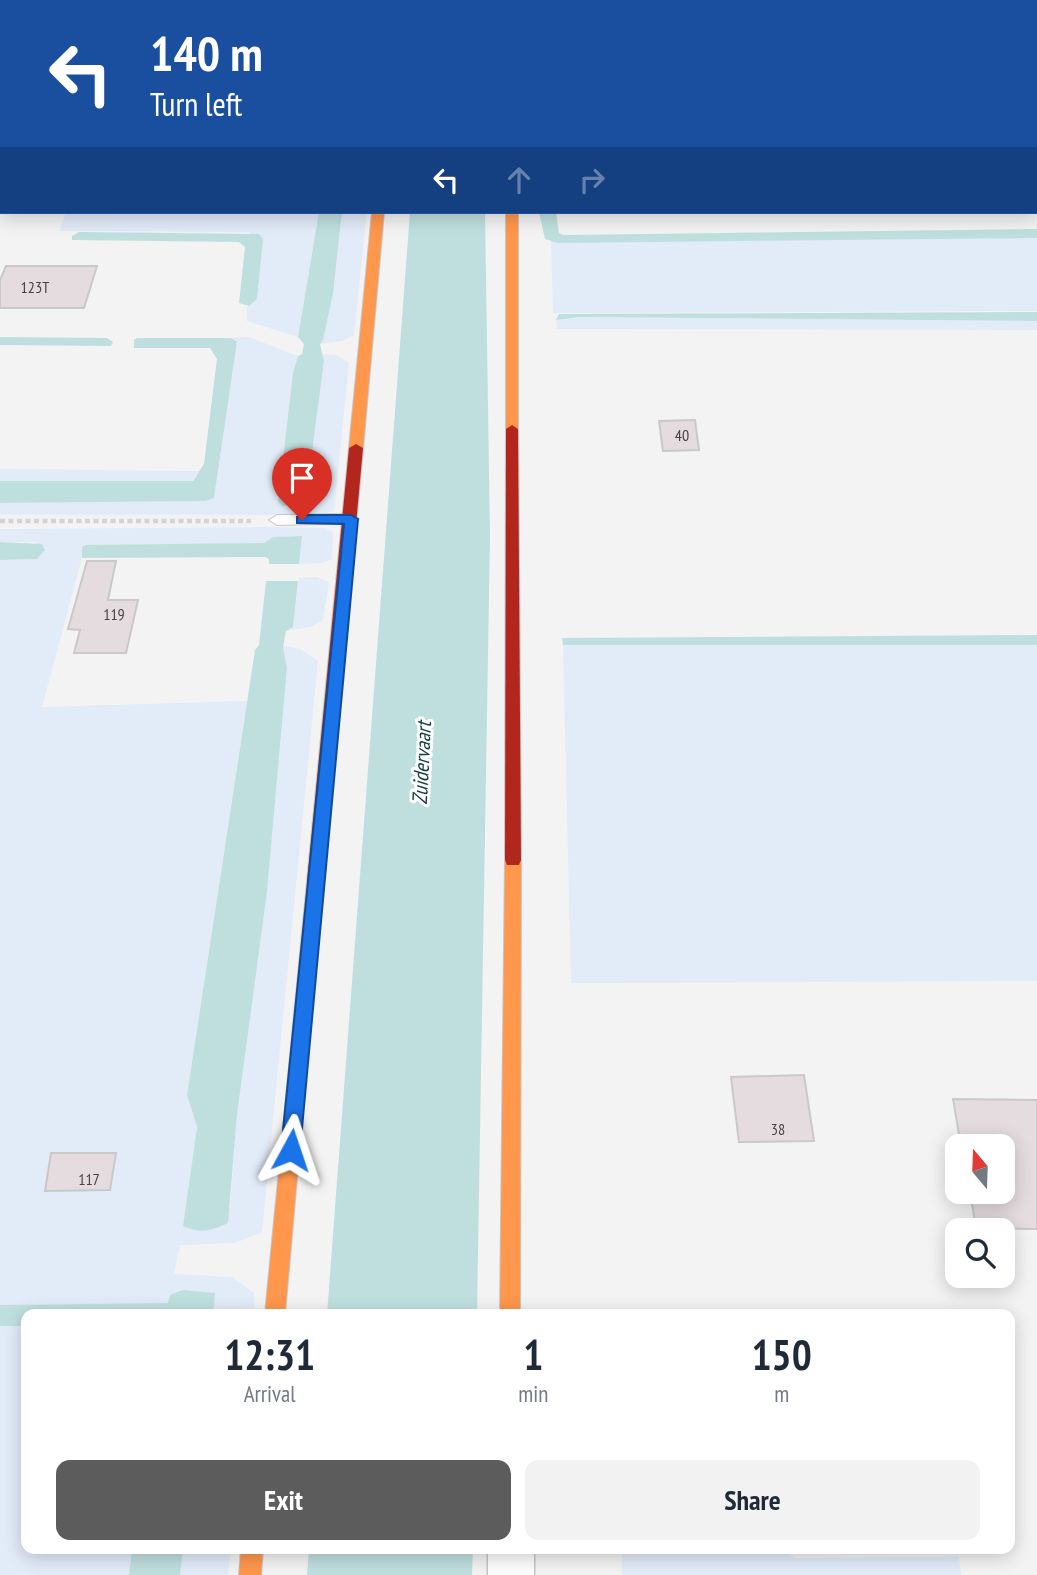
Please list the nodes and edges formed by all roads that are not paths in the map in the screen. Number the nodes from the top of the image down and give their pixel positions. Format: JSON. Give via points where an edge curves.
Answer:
{"nodes":[{"id":1,"x":378,"y":214,"type":"edge"},
{"id":2,"x":512,"y":214,"type":"edge"},
{"id":3,"x":351,"y":519,"type":"junction"},
{"id":4,"x":277,"y":520,"type":"road end"},
{"id":5,"x":275,"y":1309,"type":"edge"},
{"id":6,"x":510,"y":1309,"type":"edge"},
{"id":7,"x":252,"y":1554,"type":"edge"},
{"id":8,"x":511,"y":1554,"type":"edge"},
{"id":9,"x":250,"y":1575,"type":"edge"},
{"id":10,"x":511,"y":1575,"type":"edge"}],
"edges":[{"from":1,"to":3,"type":"street"},
{"from":2,"to":6,"type":"street"},
{"from":3,"to":4,"type":"lane"},
{"from":3,"to":5,"type":"street"},
{"from":7,"to":9,"type":"street"},
{"from":8,"to":10,"type":"street"}]}
